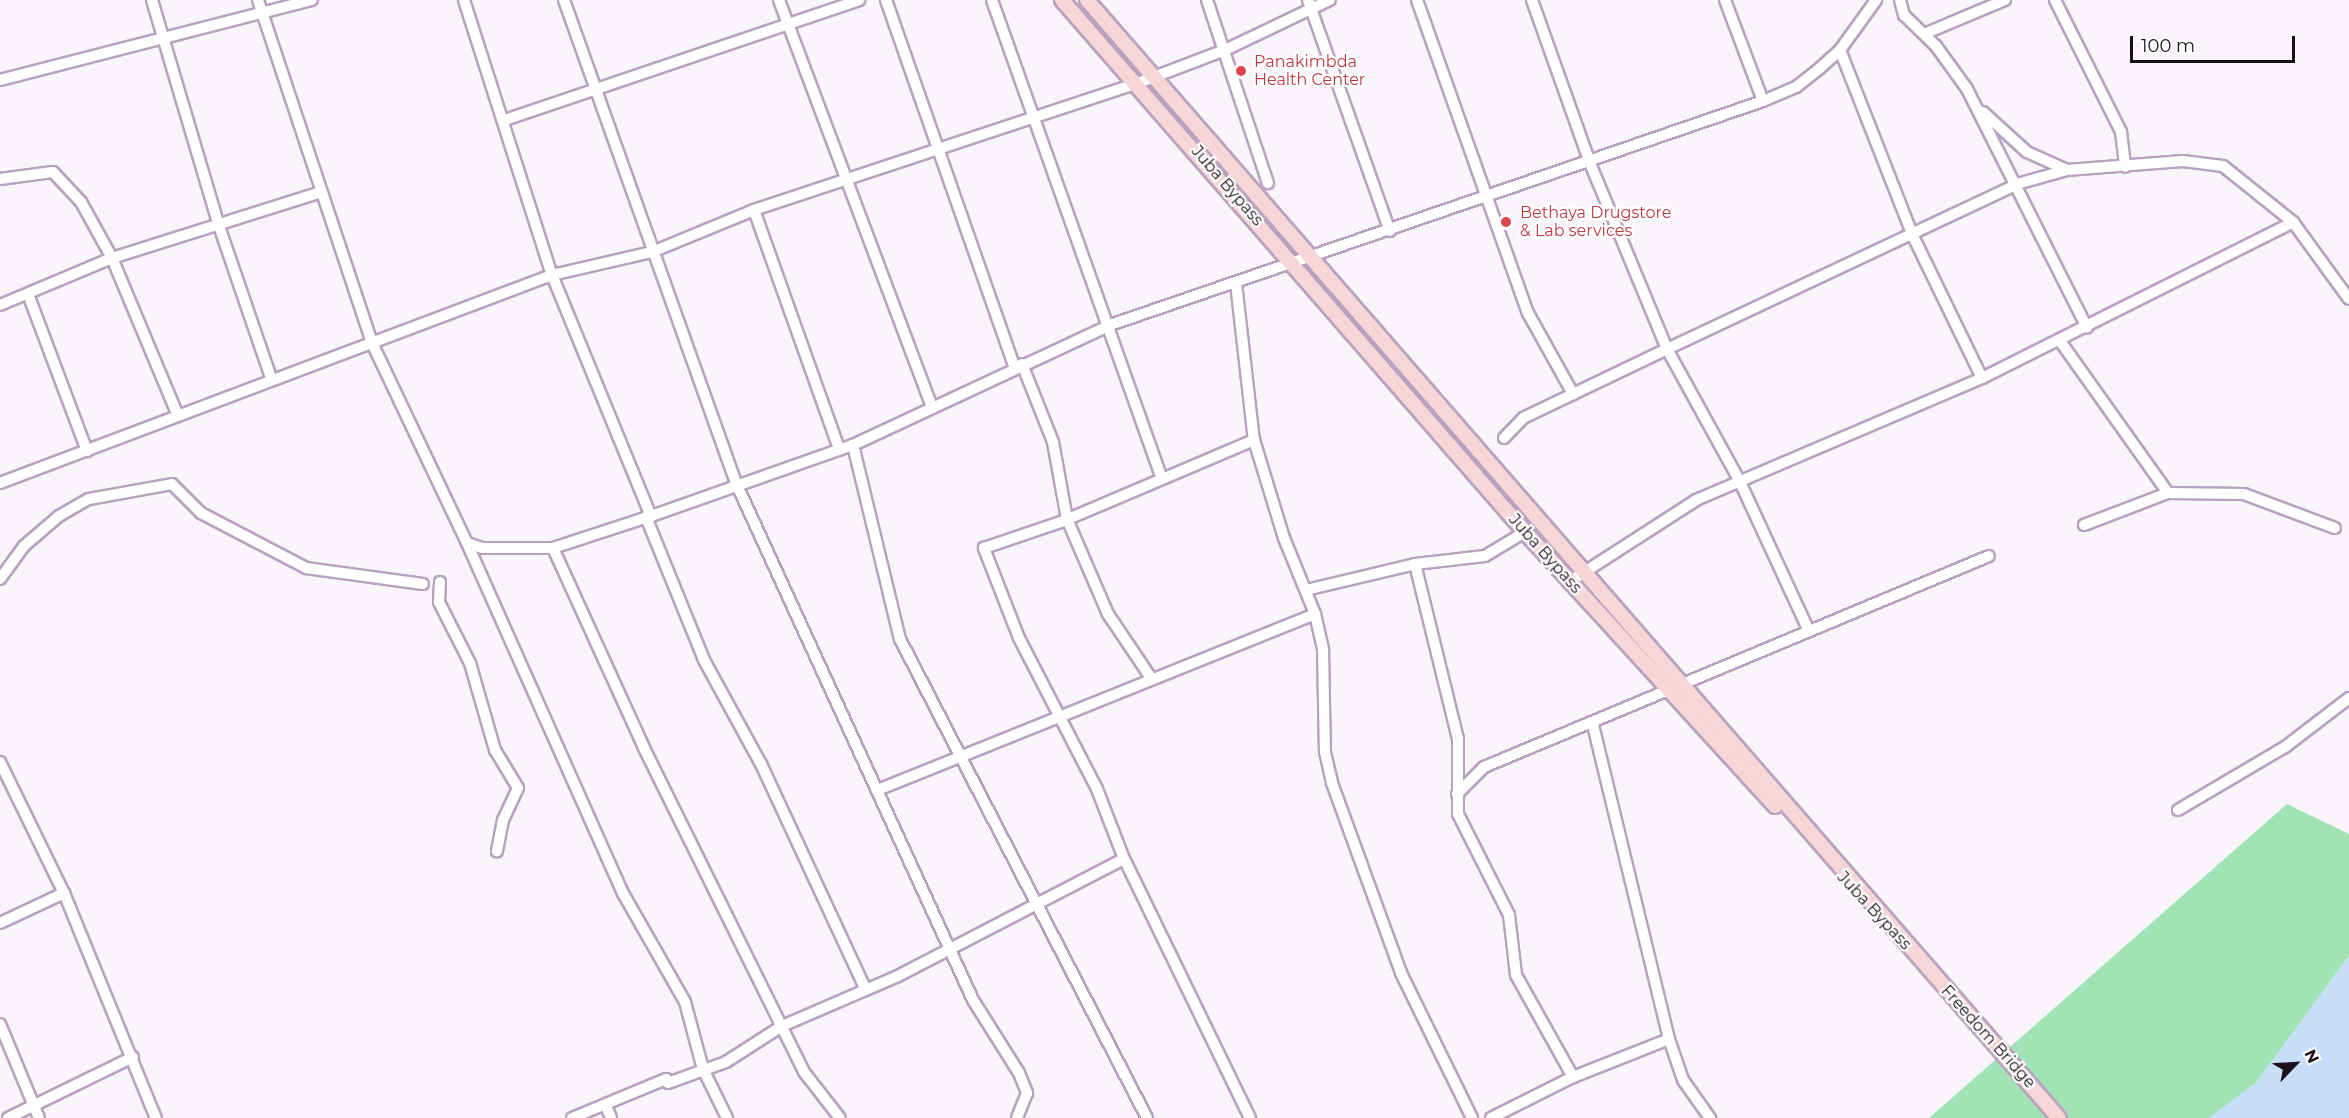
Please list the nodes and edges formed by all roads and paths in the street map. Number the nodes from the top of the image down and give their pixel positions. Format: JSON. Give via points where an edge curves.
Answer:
{"nodes":[{"id":1,"x":152,"y":0,"type":"edge"},
{"id":2,"x":312,"y":0,"type":"edge"},
{"id":3,"x":464,"y":0,"type":"edge"},
{"id":4,"x":564,"y":0,"type":"edge"},
{"id":5,"x":779,"y":0,"type":"edge"},
{"id":6,"x":859,"y":0,"type":"edge"},
{"id":7,"x":886,"y":0,"type":"edge"},
{"id":8,"x":992,"y":0,"type":"edge"},
{"id":9,"x":1062,"y":0,"type":"edge"},
{"id":10,"x":1087,"y":0,"type":"edge"},
{"id":11,"x":1207,"y":0,"type":"edge"},
{"id":12,"x":1330,"y":0,"type":"edge"},
{"id":13,"x":1417,"y":0,"type":"edge"},
{"id":14,"x":1532,"y":0,"type":"edge"},
{"id":15,"x":1725,"y":0,"type":"edge"},
{"id":16,"x":1876,"y":0,"type":"edge"},
{"id":17,"x":1900,"y":0,"type":"edge"},
{"id":18,"x":2005,"y":0,"type":"edge"},
{"id":19,"x":2055,"y":0,"type":"edge"},
{"id":20,"x":1310,"y":4,"type":"edge"},
{"id":21,"x":260,"y":5,"type":"edge"},
{"id":22,"x":788,"y":24,"type":"junction"},
{"id":23,"x":1924,"y":34,"type":"junction"},
{"id":24,"x":165,"y":35,"type":"junction"},
{"id":25,"x":1225,"y":50,"type":"junction"},
{"id":26,"x":1840,"y":50,"type":"junction"},
{"id":27,"x":1156,"y":76,"type":"junction"},
{"id":28,"x":0,"y":80,"type":"edge"},
{"id":29,"x":1137,"y":83,"type":"junction"},
{"id":30,"x":595,"y":90,"type":"junction"},
{"id":31,"x":1762,"y":101,"type":"junction"},
{"id":32,"x":1976,"y":105,"type":"junction"},
{"id":33,"x":1035,"y":117,"type":"junction"},
{"id":34,"x":505,"y":120,"type":"junction"},
{"id":35,"x":937,"y":152,"type":"junction"},
{"id":36,"x":1590,"y":163,"type":"junction"},
{"id":37,"x":2125,"y":167,"type":"junction"},
{"id":38,"x":2067,"y":170,"type":"junction"},
{"id":39,"x":850,"y":178,"type":"junction"},
{"id":40,"x":0,"y":179,"type":"edge"},
{"id":41,"x":1268,"y":183,"type":"dead end"},
{"id":42,"x":2017,"y":184,"type":"junction"},
{"id":43,"x":321,"y":192,"type":"junction"},
{"id":44,"x":1487,"y":197,"type":"junction"},
{"id":45,"x":754,"y":210,"type":"junction"},
{"id":46,"x":2293,"y":222,"type":"junction"},
{"id":47,"x":218,"y":223,"type":"junction"},
{"id":48,"x":1390,"y":231,"type":"junction"},
{"id":49,"x":1911,"y":234,"type":"junction"},
{"id":50,"x":652,"y":252,"type":"junction"},
{"id":51,"x":1312,"y":256,"type":"junction"},
{"id":52,"x":112,"y":258,"type":"junction"},
{"id":53,"x":1294,"y":262,"type":"junction"},
{"id":54,"x":552,"y":275,"type":"junction"},
{"id":55,"x":1236,"y":283,"type":"junction"},
{"id":56,"x":28,"y":294,"type":"junction"},
{"id":57,"x":2349,"y":299,"type":"edge"},
{"id":58,"x":0,"y":305,"type":"edge"},
{"id":59,"x":1110,"y":325,"type":"junction"},
{"id":60,"x":2086,"y":327,"type":"junction"},
{"id":61,"x":2060,"y":341,"type":"junction"},
{"id":62,"x":373,"y":345,"type":"junction"},
{"id":63,"x":1667,"y":349,"type":"junction"},
{"id":64,"x":1019,"y":366,"type":"junction"},
{"id":65,"x":272,"y":378,"type":"junction"},
{"id":66,"x":1982,"y":378,"type":"junction"},
{"id":67,"x":1574,"y":394,"type":"junction"},
{"id":68,"x":932,"y":408,"type":"junction"},
{"id":69,"x":178,"y":416,"type":"junction"},
{"id":70,"x":1504,"y":438,"type":"dead end"},
{"id":71,"x":1254,"y":440,"type":"junction"},
{"id":72,"x":853,"y":445,"type":"junction"},
{"id":73,"x":839,"y":449,"type":"junction"},
{"id":74,"x":87,"y":451,"type":"junction"},
{"id":75,"x":1162,"y":479,"type":"junction"},
{"id":76,"x":1740,"y":482,"type":"junction"},
{"id":77,"x":0,"y":483,"type":"edge"},
{"id":78,"x":736,"y":483,"type":"junction"},
{"id":79,"x":2168,"y":493,"type":"junction"},
{"id":80,"x":649,"y":517,"type":"junction"},
{"id":81,"x":1067,"y":519,"type":"junction"},
{"id":82,"x":2084,"y":525,"type":"dead end"},
{"id":83,"x":2335,"y":528,"type":"dead end"},
{"id":84,"x":1525,"y":532,"type":"junction"},
{"id":85,"x":468,"y":543,"type":"junction"},
{"id":86,"x":553,"y":548,"type":"junction"},
{"id":87,"x":1989,"y":556,"type":"dead end"},
{"id":88,"x":1415,"y":564,"type":"junction"},
{"id":89,"x":1584,"y":572,"type":"junction"},
{"id":90,"x":0,"y":579,"type":"edge"},
{"id":91,"x":441,"y":582,"type":"dead end"},
{"id":92,"x":1569,"y":582,"type":"junction"},
{"id":93,"x":423,"y":584,"type":"dead end"},
{"id":94,"x":1306,"y":590,"type":"junction"},
{"id":95,"x":1315,"y":614,"type":"junction"},
{"id":96,"x":1809,"y":632,"type":"junction"},
{"id":97,"x":1151,"y":678,"type":"junction"},
{"id":98,"x":1683,"y":686,"type":"junction"},
{"id":99,"x":1669,"y":693,"type":"junction"},
{"id":100,"x":2349,"y":698,"type":"edge"},
{"id":101,"x":1060,"y":717,"type":"junction"},
{"id":102,"x":1593,"y":725,"type":"junction"},
{"id":103,"x":958,"y":755,"type":"junction"},
{"id":104,"x":0,"y":762,"type":"edge"},
{"id":105,"x":880,"y":789,"type":"junction"},
{"id":106,"x":1458,"y":794,"type":"junction"},
{"id":107,"x":2178,"y":810,"type":"dead end"},
{"id":108,"x":497,"y":851,"type":"dead end"},
{"id":109,"x":1124,"y":860,"type":"junction"},
{"id":110,"x":64,"y":893,"type":"junction"},
{"id":111,"x":1036,"y":909,"type":"junction"},
{"id":112,"x":0,"y":922,"type":"edge"},
{"id":113,"x":950,"y":948,"type":"junction"},
{"id":114,"x":1916,"y":956,"type":"junction"},
{"id":115,"x":866,"y":990,"type":"junction"},
{"id":116,"x":0,"y":1024,"type":"edge"},
{"id":117,"x":782,"y":1026,"type":"junction"},
{"id":118,"x":1669,"y":1039,"type":"junction"},
{"id":119,"x":133,"y":1057,"type":"junction"},
{"id":120,"x":703,"y":1069,"type":"junction"},
{"id":121,"x":1574,"y":1077,"type":"junction"},
{"id":122,"x":606,"y":1106,"type":"junction"},
{"id":123,"x":37,"y":1112,"type":"edge"},
{"id":124,"x":8,"y":1118,"type":"edge"},
{"id":125,"x":156,"y":1118,"type":"edge"},
{"id":126,"x":572,"y":1118,"type":"edge"},
{"id":127,"x":611,"y":1118,"type":"edge"},
{"id":128,"x":727,"y":1118,"type":"edge"},
{"id":129,"x":840,"y":1118,"type":"edge"},
{"id":130,"x":1017,"y":1118,"type":"edge"},
{"id":131,"x":1147,"y":1118,"type":"edge"},
{"id":132,"x":1250,"y":1118,"type":"edge"},
{"id":133,"x":1472,"y":1118,"type":"edge"},
{"id":134,"x":1491,"y":1118,"type":"edge"},
{"id":135,"x":1710,"y":1118,"type":"edge"},
{"id":136,"x":2059,"y":1118,"type":"edge"}],
"edges":[{"from":1,"to":24,"type":"street"},
{"from":2,"to":21,"type":"street","via":[[280,11]]},
{"from":3,"to":34,"type":"street"},
{"from":4,"to":30,"type":"street"},
{"from":5,"to":22,"type":"street"},
{"from":6,"to":22,"type":"street"},
{"from":7,"to":35,"type":"street"},
{"from":8,"to":33,"type":"street"},
{"from":9,"to":29,"type":"main road","name":"Juba Bypass"},
{"from":10,"to":27,"type":"main road","name":"Juba Bypass"},
{"from":11,"to":25,"type":"street"},
{"from":12,"to":20,"type":"street"},
{"from":13,"to":44,"type":"street"},
{"from":14,"to":36,"type":"street"},
{"from":15,"to":31,"type":"street"},
{"from":16,"to":26,"type":"street"},
{"from":17,"to":23,"type":"street","via":[[1904,15]]},
{"from":18,"to":23,"type":"street"},
{"from":19,"to":37,"type":"street","via":[[2121,132]]},
{"from":20,"to":25,"type":"street"},
{"from":20,"to":48,"type":"street"},
{"from":21,"to":24,"type":"street"},
{"from":21,"to":43,"type":"street"},
{"from":22,"to":30,"type":"street"},
{"from":22,"to":39,"type":"street"},
{"from":23,"to":32,"type":"street","via":[[1950,63]]},
{"from":24,"to":28,"type":"street"},
{"from":24,"to":47,"type":"street"},
{"from":25,"to":27,"type":"street"},
{"from":25,"to":41,"type":"street"},
{"from":26,"to":31,"type":"street","via":[[1796,87]]},
{"from":26,"to":49,"type":"street"},
{"from":27,"to":29,"type":"street"},
{"from":27,"to":51,"type":"main road","name":"Juba Bypass"},
{"from":29,"to":33,"type":"street"},
{"from":29,"to":53,"type":"main road","name":"Juba Bypass"},
{"from":30,"to":34,"type":"street"},
{"from":30,"to":50,"type":"street"},
{"from":31,"to":36,"type":"street"},
{"from":32,"to":38,"type":"street","via":[[2027,152]]},
{"from":32,"to":42,"type":"street"},
{"from":33,"to":35,"type":"street"},
{"from":33,"to":59,"type":"street"},
{"from":34,"to":54,"type":"street"},
{"from":35,"to":39,"type":"street"},
{"from":35,"to":64,"type":"street"},
{"from":36,"to":44,"type":"street"},
{"from":36,"to":63,"type":"street"},
{"from":37,"to":38,"type":"street"},
{"from":37,"to":46,"type":"street","via":[[2189,161],[2223,166]]},
{"from":38,"to":42,"type":"street"},
{"from":39,"to":45,"type":"street"},
{"from":39,"to":68,"type":"street"},
{"from":40,"to":52,"type":"street","via":[[53,172],[81,202]]},
{"from":42,"to":49,"type":"street"},
{"from":42,"to":60,"type":"street"},
{"from":43,"to":47,"type":"street"},
{"from":43,"to":62,"type":"street"},
{"from":44,"to":48,"type":"street"},
{"from":44,"to":67,"type":"street","via":[[1528,313]]},
{"from":45,"to":50,"type":"street"},
{"from":45,"to":73,"type":"street"},
{"from":46,"to":57,"type":"street"},
{"from":46,"to":60,"type":"street"},
{"from":47,"to":52,"type":"street"},
{"from":47,"to":65,"type":"street"},
{"from":48,"to":51,"type":"street"},
{"from":49,"to":63,"type":"street"},
{"from":49,"to":66,"type":"street"},
{"from":50,"to":54,"type":"street"},
{"from":50,"to":78,"type":"street"},
{"from":51,"to":53,"type":"street"},
{"from":51,"to":89,"type":"main road","name":"Juba Bypass"},
{"from":52,"to":56,"type":"street"},
{"from":52,"to":69,"type":"street"},
{"from":53,"to":55,"type":"street"},
{"from":53,"to":84,"type":"main road","name":"Juba Bypass"},
{"from":54,"to":62,"type":"street"},
{"from":54,"to":80,"type":"street"},
{"from":55,"to":59,"type":"street"},
{"from":55,"to":71,"type":"street"},
{"from":56,"to":58,"type":"street"},
{"from":56,"to":74,"type":"street"},
{"from":59,"to":64,"type":"street"},
{"from":59,"to":75,"type":"street"},
{"from":60,"to":61,"type":"street"},
{"from":61,"to":66,"type":"street"},
{"from":61,"to":79,"type":"street"},
{"from":62,"to":65,"type":"street"},
{"from":62,"to":85,"type":"street"},
{"from":63,"to":67,"type":"street"},
{"from":63,"to":76,"type":"street"},
{"from":64,"to":68,"type":"street"},
{"from":64,"to":81,"type":"street","via":[[1053,442]]},
{"from":65,"to":69,"type":"street"},
{"from":66,"to":76,"type":"street"},
{"from":67,"to":70,"type":"street","via":[[1523,418]]},
{"from":68,"to":72,"type":"street"},
{"from":69,"to":74,"type":"street"},
{"from":71,"to":75,"type":"street"},
{"from":71,"to":94,"type":"street","via":[[1284,538]]},
{"from":72,"to":73,"type":"street"},
{"from":72,"to":103,"type":"street","via":[[900,639]]},
{"from":73,"to":78,"type":"street"},
{"from":74,"to":77,"type":"street"},
{"from":75,"to":81,"type":"street"},
{"from":76,"to":89,"type":"street","via":[[1670,513]]},
{"from":76,"to":96,"type":"street"},
{"from":78,"to":80,"type":"street"},
{"from":78,"to":105,"type":"street"},
{"from":79,"to":82,"type":"street"},
{"from":79,"to":83,"type":"street","via":[[2244,494]]},
{"from":80,"to":86,"type":"street"},
{"from":80,"to":115,"type":"street","via":[[704,660],[761,764]]},
{"from":81,"to":97,"type":"street","via":[[1108,614]]},
{"from":81,"to":101,"type":"street","via":[[984,548],[1019,638]]},
{"from":84,"to":88,"type":"street","via":[[1485,556]]},
{"from":84,"to":92,"type":"main road","name":"Juba Bypass"},
{"from":85,"to":86,"type":"street","via":[[482,548]]},
{"from":85,"to":120,"type":"street","via":[[624,895],[684,1002]]},
{"from":86,"to":117,"type":"street","via":[[644,748]]},
{"from":87,"to":96,"type":"street"},
{"from":88,"to":94,"type":"street"},
{"from":88,"to":106,"type":"street","via":[[1458,739]]},
{"from":89,"to":92,"type":"street"},
{"from":89,"to":98,"type":"main road","name":"Juba Bypass"},
{"from":90,"to":93,"type":"street","via":[[24,546],[77,506],[107,495],[172,484],[201,513],[306,568]]},
{"from":91,"to":108,"type":"street","via":[[439,602],[470,663],[495,750],[517,784]]},
{"from":92,"to":99,"type":"main road","name":"Juba Bypass"},
{"from":94,"to":95,"type":"street"},
{"from":95,"to":97,"type":"street"},
{"from":95,"to":133,"type":"street","via":[[1326,672],[1325,752],[1336,797],[1401,973]]},
{"from":96,"to":98,"type":"street"},
{"from":97,"to":101,"type":"street"},
{"from":98,"to":99,"type":"street"},
{"from":98,"to":114,"type":"main road","name":"Juba Bypass"},
{"from":99,"to":102,"type":"street"},
{"from":99,"to":114,"type":"main road","name":"Juba Bypass"},
{"from":100,"to":107,"type":"street","via":[[2285,747]]},
{"from":101,"to":103,"type":"street"},
{"from":101,"to":109,"type":"street","via":[[1097,789]]},
{"from":102,"to":106,"type":"street","via":[[1484,766]]},
{"from":102,"to":118,"type":"street"},
{"from":103,"to":105,"type":"street"},
{"from":103,"to":111,"type":"street"},
{"from":104,"to":110,"type":"street"},
{"from":105,"to":113,"type":"street"},
{"from":106,"to":121,"type":"street","via":[[1458,814],[1473,850],[1509,915],[1516,975]]},
{"from":109,"to":111,"type":"street"},
{"from":109,"to":132,"type":"street"},
{"from":110,"to":112,"type":"street"},
{"from":110,"to":119,"type":"street"},
{"from":111,"to":113,"type":"street"},
{"from":111,"to":131,"type":"street"},
{"from":113,"to":115,"type":"street"},
{"from":113,"to":130,"type":"street","via":[[973,1000],[1027,1093]]},
{"from":114,"to":136,"type":"main road","name":"Freedom Bridge"},
{"from":115,"to":117,"type":"street"},
{"from":116,"to":123,"type":"street"},
{"from":117,"to":120,"type":"street","via":[[726,1062]]},
{"from":117,"to":129,"type":"street","via":[[804,1072]]},
{"from":118,"to":121,"type":"street"},
{"from":118,"to":135,"type":"street","via":[[1683,1080]]},
{"from":119,"to":123,"type":"street"},
{"from":119,"to":125,"type":"street"},
{"from":120,"to":122,"type":"street","via":[[668,1083],[666,1079]]},
{"from":120,"to":128,"type":"street"},
{"from":121,"to":134,"type":"street"},
{"from":122,"to":126,"type":"street"},
{"from":122,"to":127,"type":"street"},
{"from":123,"to":124,"type":"street"}]}
